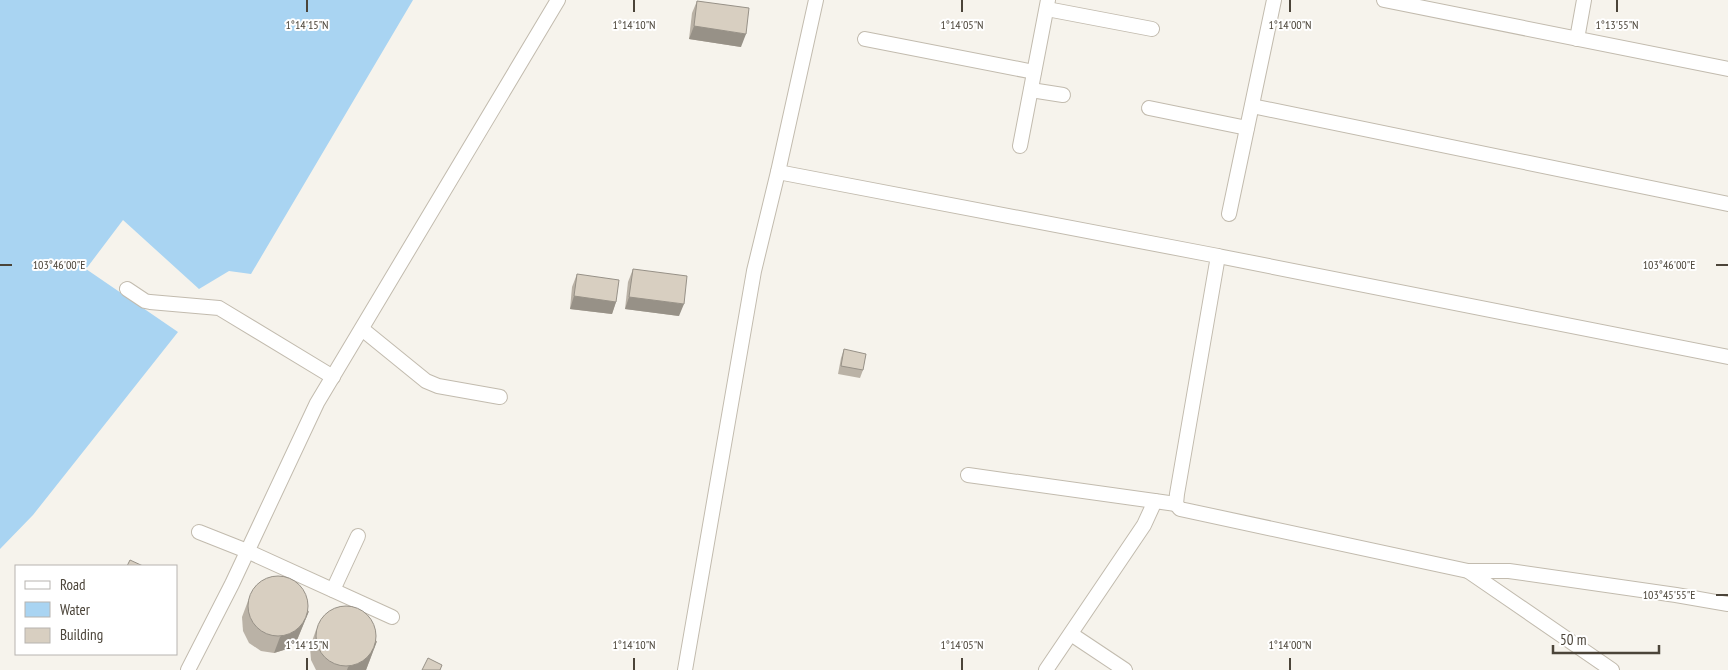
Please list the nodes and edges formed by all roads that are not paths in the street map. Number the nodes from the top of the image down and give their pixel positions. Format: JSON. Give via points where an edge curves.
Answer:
{"nodes":[{"id":1,"x":558,"y":0,"type":"edge"},
{"id":2,"x":816,"y":0,"type":"edge"},
{"id":3,"x":1274,"y":0,"type":"edge"},
{"id":4,"x":1384,"y":0,"type":"edge"},
{"id":5,"x":1584,"y":0,"type":"edge"},
{"id":6,"x":1047,"y":5,"type":"edge"},
{"id":7,"x":1152,"y":29,"type":"dead end"},
{"id":8,"x":865,"y":39,"type":"dead end"},
{"id":9,"x":1577,"y":39,"type":"junction"},
{"id":10,"x":1728,"y":69,"type":"edge"},
{"id":11,"x":1034,"y":72,"type":"junction"},
{"id":12,"x":1030,"y":90,"type":"junction"},
{"id":13,"x":1063,"y":95,"type":"dead end"},
{"id":14,"x":1252,"y":106,"type":"junction"},
{"id":15,"x":1149,"y":108,"type":"dead end"},
{"id":16,"x":1247,"y":128,"type":"junction"},
{"id":17,"x":1020,"y":146,"type":"dead end"},
{"id":18,"x":778,"y":172,"type":"junction"},
{"id":19,"x":1728,"y":204,"type":"edge"},
{"id":20,"x":1229,"y":214,"type":"dead end"},
{"id":21,"x":1218,"y":256,"type":"junction"},
{"id":22,"x":127,"y":289,"type":"dead end"},
{"id":23,"x":362,"y":329,"type":"junction"},
{"id":24,"x":1728,"y":358,"type":"edge"},
{"id":25,"x":333,"y":377,"type":"junction"},
{"id":26,"x":500,"y":397,"type":"dead end"},
{"id":27,"x":968,"y":475,"type":"dead end"},
{"id":28,"x":1155,"y":501,"type":"junction"},
{"id":29,"x":1176,"y":504,"type":"junction"},
{"id":30,"x":199,"y":532,"type":"dead end"},
{"id":31,"x":358,"y":536,"type":"dead end"},
{"id":32,"x":247,"y":552,"type":"junction"},
{"id":33,"x":1468,"y":571,"type":"junction"},
{"id":34,"x":333,"y":590,"type":"junction"},
{"id":35,"x":1728,"y":604,"type":"edge"},
{"id":36,"x":392,"y":616,"type":"dead end"},
{"id":37,"x":1071,"y":634,"type":"junction"},
{"id":38,"x":188,"y":670,"type":"edge"},
{"id":39,"x":685,"y":670,"type":"edge"},
{"id":40,"x":1046,"y":670,"type":"edge"},
{"id":41,"x":1125,"y":670,"type":"edge"},
{"id":42,"x":1612,"y":670,"type":"edge"}],
"edges":[{"from":1,"to":23,"type":"lane"},
{"from":2,"to":18,"type":"lane"},
{"from":3,"to":14,"type":"lane"},
{"from":4,"to":9,"type":"lane"},
{"from":5,"to":9,"type":"lane"},
{"from":6,"to":7,"type":"lane"},
{"from":6,"to":11,"type":"lane"},
{"from":8,"to":11,"type":"lane"},
{"from":9,"to":10,"type":"lane"},
{"from":11,"to":12,"type":"lane"},
{"from":12,"to":13,"type":"lane"},
{"from":12,"to":17,"type":"lane"},
{"from":14,"to":16,"type":"lane"},
{"from":14,"to":19,"type":"lane"},
{"from":15,"to":16,"type":"lane"},
{"from":16,"to":20,"type":"lane"},
{"from":18,"to":21,"type":"lane"},
{"from":18,"to":39,"type":"lane","via":[[754,271]]},
{"from":21,"to":24,"type":"lane"},
{"from":21,"to":29,"type":"lane"},
{"from":22,"to":25,"type":"lane","via":[[145,301],[219,308]]},
{"from":23,"to":25,"type":"lane"},
{"from":23,"to":26,"type":"lane","via":[[426,381]]},
{"from":25,"to":32,"type":"lane","via":[[317,403]]},
{"from":27,"to":28,"type":"lane"},
{"from":28,"to":29,"type":"lane"},
{"from":28,"to":37,"type":"lane","via":[[1144,525]]},
{"from":29,"to":33,"type":"lane","via":[[1186,511]]},
{"from":30,"to":32,"type":"lane"},
{"from":31,"to":34,"type":"lane"},
{"from":32,"to":34,"type":"lane"},
{"from":32,"to":38,"type":"lane"},
{"from":33,"to":35,"type":"lane","via":[[1509,571]]},
{"from":33,"to":42,"type":"lane"},
{"from":34,"to":36,"type":"lane"},
{"from":37,"to":40,"type":"lane"},
{"from":37,"to":41,"type":"lane"}]}
